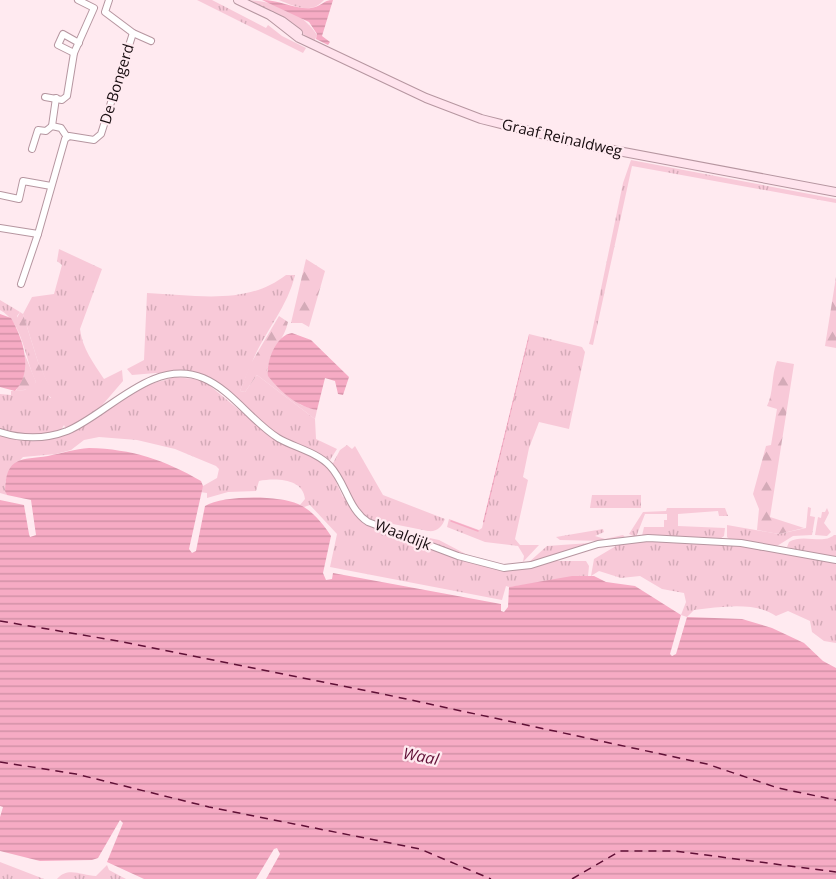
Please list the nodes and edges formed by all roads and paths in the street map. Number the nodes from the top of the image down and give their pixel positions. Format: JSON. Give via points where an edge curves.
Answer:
{"nodes":[{"id":1,"x":78,"y":0,"type":"edge"},
{"id":2,"x":109,"y":0,"type":"edge"},
{"id":3,"x":238,"y":0,"type":"edge"},
{"id":4,"x":94,"y":8,"type":"junction"},
{"id":5,"x":105,"y":12,"type":"junction"},
{"id":6,"x":133,"y":33,"type":"junction"},
{"id":7,"x":151,"y":41,"type":"dead end"},
{"id":8,"x":79,"y":43,"type":"junction"},
{"id":9,"x":74,"y":53,"type":"junction"},
{"id":10,"x":45,"y":97,"type":"dead end"},
{"id":11,"x":56,"y":98,"type":"junction"},
{"id":12,"x":52,"y":126,"type":"junction"},
{"id":13,"x":66,"y":137,"type":"junction"},
{"id":14,"x":32,"y":149,"type":"dead end"},
{"id":15,"x":51,"y":186,"type":"junction"},
{"id":16,"x":836,"y":192,"type":"edge"},
{"id":17,"x":0,"y":195,"type":"edge"},
{"id":18,"x":0,"y":228,"type":"edge"},
{"id":19,"x":38,"y":234,"type":"junction"},
{"id":20,"x":21,"y":284,"type":"dead end"},
{"id":21,"x":0,"y":432,"type":"edge"},
{"id":22,"x":836,"y":560,"type":"edge"}],
"edges":[{"from":1,"to":4,"type":"street"},
{"from":2,"to":5,"type":"street"},
{"from":3,"to":16,"type":"main road","name":"Graaf Reinaldweg","via":[[271,16],[293,36],[426,98],[481,119],[581,144]]},
{"from":4,"to":5,"type":"street"},
{"from":4,"to":8,"type":"street"},
{"from":5,"to":6,"type":"street"},
{"from":6,"to":7,"type":"street"},
{"from":6,"to":13,"type":"street","name":"De Bongerd","via":[[101,134],[91,140]]},
{"from":8,"to":9,"type":"street"},
{"from":8,"to":9,"type":"street","via":[[63,34],[58,45]]},
{"from":9,"to":11,"type":"street","via":[[67,96],[62,100]]},
{"from":10,"to":11,"type":"street"},
{"from":11,"to":12,"type":"street"},
{"from":12,"to":13,"type":"street","via":[[63,129]]},
{"from":12,"to":14,"type":"street","via":[[46,131],[38,130]]},
{"from":13,"to":15,"type":"street"},
{"from":15,"to":17,"type":"street","via":[[23,181],[20,199]]},
{"from":15,"to":19,"type":"street"},
{"from":18,"to":19,"type":"street"},
{"from":19,"to":20,"type":"street"},
{"from":21,"to":22,"type":"street","name":"Waaldijk","via":[[27,437],[54,435],[79,425],[147,383],[169,376],[198,376],[216,386],[268,431],[329,465],[354,509],[368,522],[481,564],[516,567],[598,544],[648,538],[748,544]]}]}
